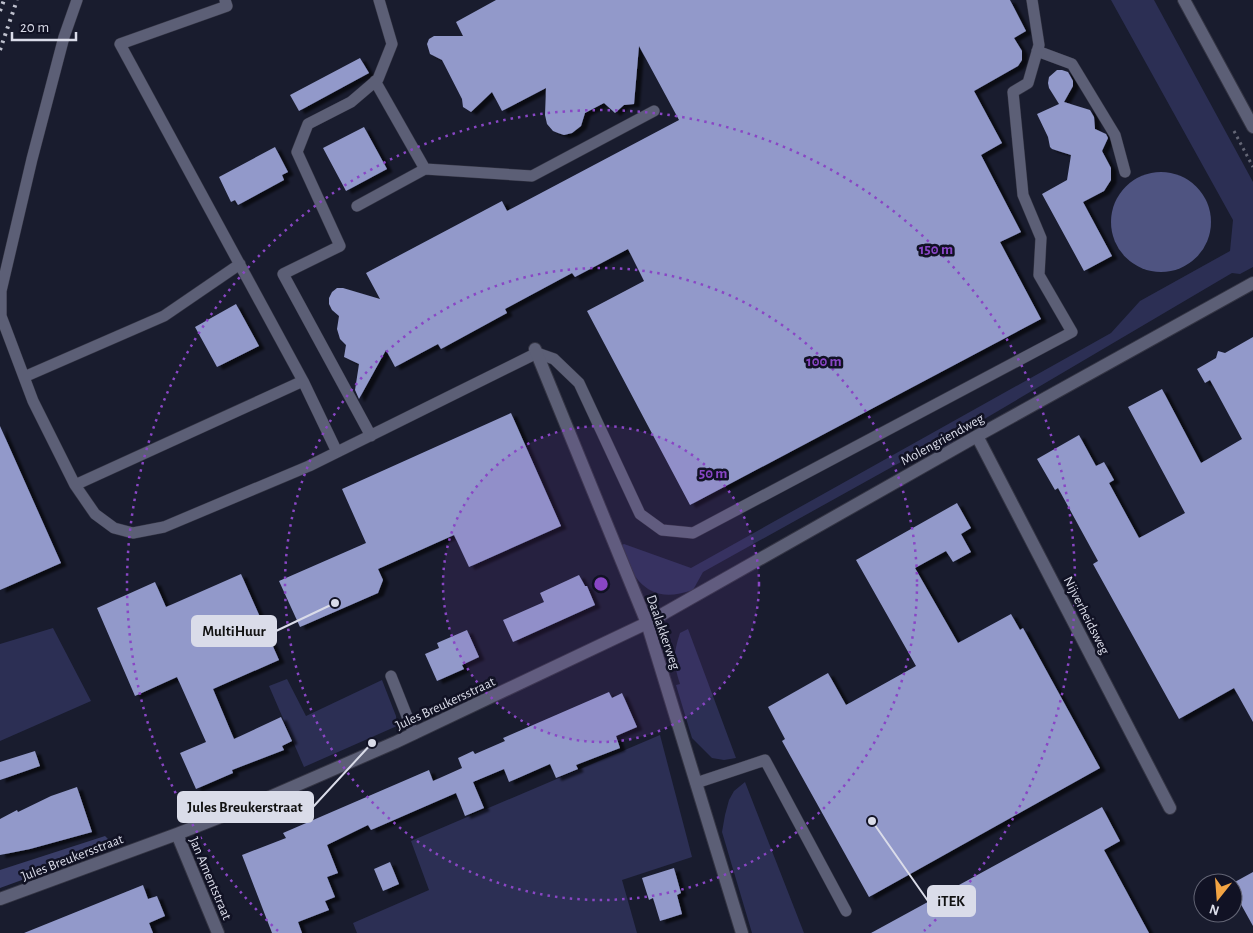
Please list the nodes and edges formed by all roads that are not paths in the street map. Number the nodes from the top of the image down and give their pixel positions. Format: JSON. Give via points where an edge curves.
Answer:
{"nodes":[{"id":1,"x":77,"y":0,"type":"edge"},
{"id":2,"x":225,"y":0,"type":"edge"},
{"id":3,"x":379,"y":0,"type":"edge"},
{"id":4,"x":1032,"y":0,"type":"edge"},
{"id":5,"x":1184,"y":0,"type":"edge"},
{"id":6,"x":1038,"y":51,"type":"junction"},
{"id":7,"x":375,"y":81,"type":"junction"},
{"id":8,"x":654,"y":111,"type":"dead end"},
{"id":9,"x":1253,"y":127,"type":"edge"},
{"id":10,"x":425,"y":169,"type":"junction"},
{"id":11,"x":1125,"y":172,"type":"dead end"},
{"id":12,"x":357,"y":206,"type":"dead end"},
{"id":13,"x":240,"y":264,"type":"junction"},
{"id":14,"x":1253,"y":283,"type":"edge"},
{"id":15,"x":536,"y":351,"type":"junction"},
{"id":16,"x":24,"y":378,"type":"junction"},
{"id":17,"x":303,"y":381,"type":"junction"},
{"id":18,"x":371,"y":436,"type":"junction"},
{"id":19,"x":977,"y":436,"type":"junction"},
{"id":20,"x":337,"y":452,"type":"junction"},
{"id":21,"x":75,"y":485,"type":"junction"},
{"id":22,"x":647,"y":624,"type":"junction"},
{"id":23,"x":391,"y":676,"type":"dead end"},
{"id":24,"x":414,"y":734,"type":"junction"},
{"id":25,"x":696,"y":783,"type":"junction"},
{"id":26,"x":1170,"y":808,"type":"dead end"},
{"id":27,"x":176,"y":834,"type":"junction"},
{"id":28,"x":0,"y":899,"type":"edge"},
{"id":29,"x":846,"y":911,"type":"dead end"},
{"id":30,"x":218,"y":933,"type":"edge"},
{"id":31,"x":742,"y":933,"type":"edge"}],
"edges":[{"from":1,"to":16,"type":"lane","via":[[64,37],[0,291],[1,316]]},
{"from":2,"to":13,"type":"lane","via":[[228,6],[120,44]]},
{"from":3,"to":7,"type":"lane","via":[[392,44]]},
{"from":4,"to":6,"type":"lane"},
{"from":5,"to":9,"type":"street"},
{"from":6,"to":11,"type":"lane","via":[[1072,64],[1115,135]]},
{"from":6,"to":15,"type":"lane","via":[[1028,83],[1013,92],[1023,195],[1041,238],[1039,275],[1072,332],[693,533],[662,530],[640,514],[579,383],[554,359]]},
{"from":7,"to":10,"type":"lane"},
{"from":7,"to":18,"type":"lane","via":[[351,102],[308,124],[297,152],[340,246],[283,274]]},
{"from":8,"to":10,"type":"lane","via":[[532,176]]},
{"from":10,"to":12,"type":"lane"},
{"from":13,"to":16,"type":"lane","via":[[164,316]]},
{"from":13,"to":17,"type":"lane"},
{"from":14,"to":19,"type":"street","name":"Molengriendweg"},
{"from":15,"to":18,"type":"lane"},
{"from":15,"to":22,"type":"street","name":"Daalakkerweg"},
{"from":16,"to":21,"type":"lane"},
{"from":17,"to":20,"type":"lane"},
{"from":17,"to":21,"type":"lane"},
{"from":18,"to":20,"type":"lane"},
{"from":19,"to":22,"type":"street","name":"Molengriendweg"},
{"from":19,"to":26,"type":"street","name":"Nijverheidsweg"},
{"from":20,"to":21,"type":"lane","via":[[164,528],[133,533],[114,528],[95,514]]},
{"from":22,"to":24,"type":"street","name":"Jules Breukersstraat"},
{"from":22,"to":25,"type":"street","name":"Daalakkerweg"},
{"from":23,"to":24,"type":"lane"},
{"from":24,"to":27,"type":"street","name":"Jules Breukersstraat"},
{"from":25,"to":29,"type":"lane","via":[[765,760]]},
{"from":25,"to":31,"type":"street","name":"Daalakkerweg"},
{"from":27,"to":28,"type":"street","name":"Jules Breukersstraat"},
{"from":27,"to":30,"type":"street","name":"Jan Amentstraat"}]}
